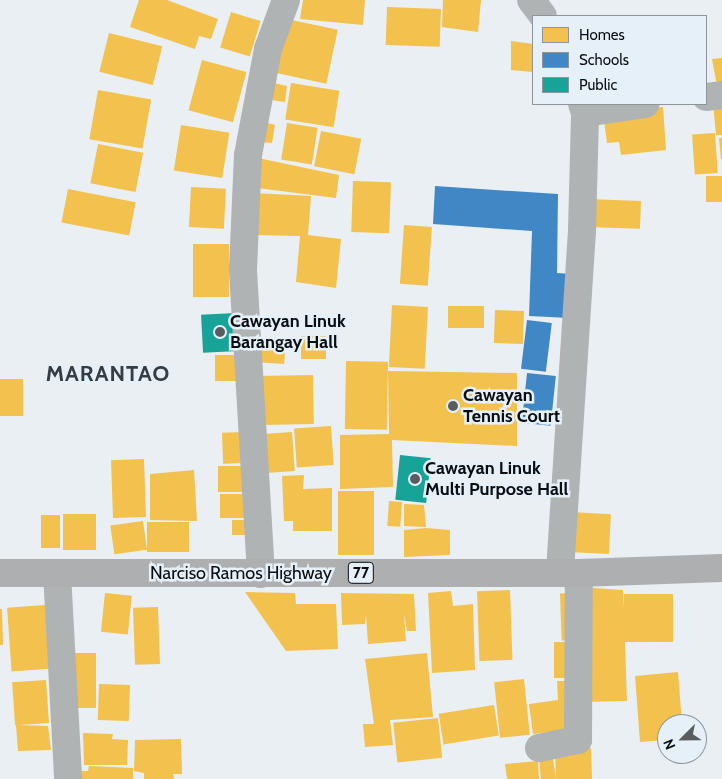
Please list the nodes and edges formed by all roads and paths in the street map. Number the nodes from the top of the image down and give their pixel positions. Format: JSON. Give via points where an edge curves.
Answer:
{"nodes":[{"id":1,"x":286,"y":0,"type":"edge"},
{"id":2,"x":531,"y":0,"type":"edge"},
{"id":3,"x":542,"y":15,"type":"edge"},
{"id":4,"x":722,"y":95,"type":"edge"},
{"id":5,"x":707,"y":96,"type":"edge"},
{"id":6,"x":630,"y":105,"type":"edge"},
{"id":7,"x":583,"y":108,"type":"edge"},
{"id":8,"x":722,"y":568,"type":"edge"},
{"id":9,"x":569,"y":572,"type":"junction"},
{"id":10,"x":0,"y":573,"type":"edge"},
{"id":11,"x":57,"y":573,"type":"junction"},
{"id":12,"x":261,"y":574,"type":"junction"},
{"id":13,"x":539,"y":748,"type":"dead end"},
{"id":14,"x":68,"y":779,"type":"edge"}],
"edges":[{"from":1,"to":12,"type":"street","via":[[268,49],[248,164],[243,269]]},
{"from":2,"to":3,"type":"street"},
{"from":4,"to":5,"type":"street"},
{"from":6,"to":7,"type":"street"},
{"from":7,"to":9,"type":"street","via":[[582,230]]},
{"from":8,"to":9,"type":"highway","name":"Narciso Ramos Highway","number":"77"},
{"from":9,"to":12,"type":"highway","name":"Narciso Ramos Highway","number":"77"},
{"from":9,"to":13,"type":"street","via":[[578,740]]},
{"from":10,"to":11,"type":"highway","name":"Narciso Ramos Highway","number":"77"},
{"from":11,"to":12,"type":"highway","name":"Narciso Ramos Highway","number":"77"},
{"from":11,"to":14,"type":"street"}]}
